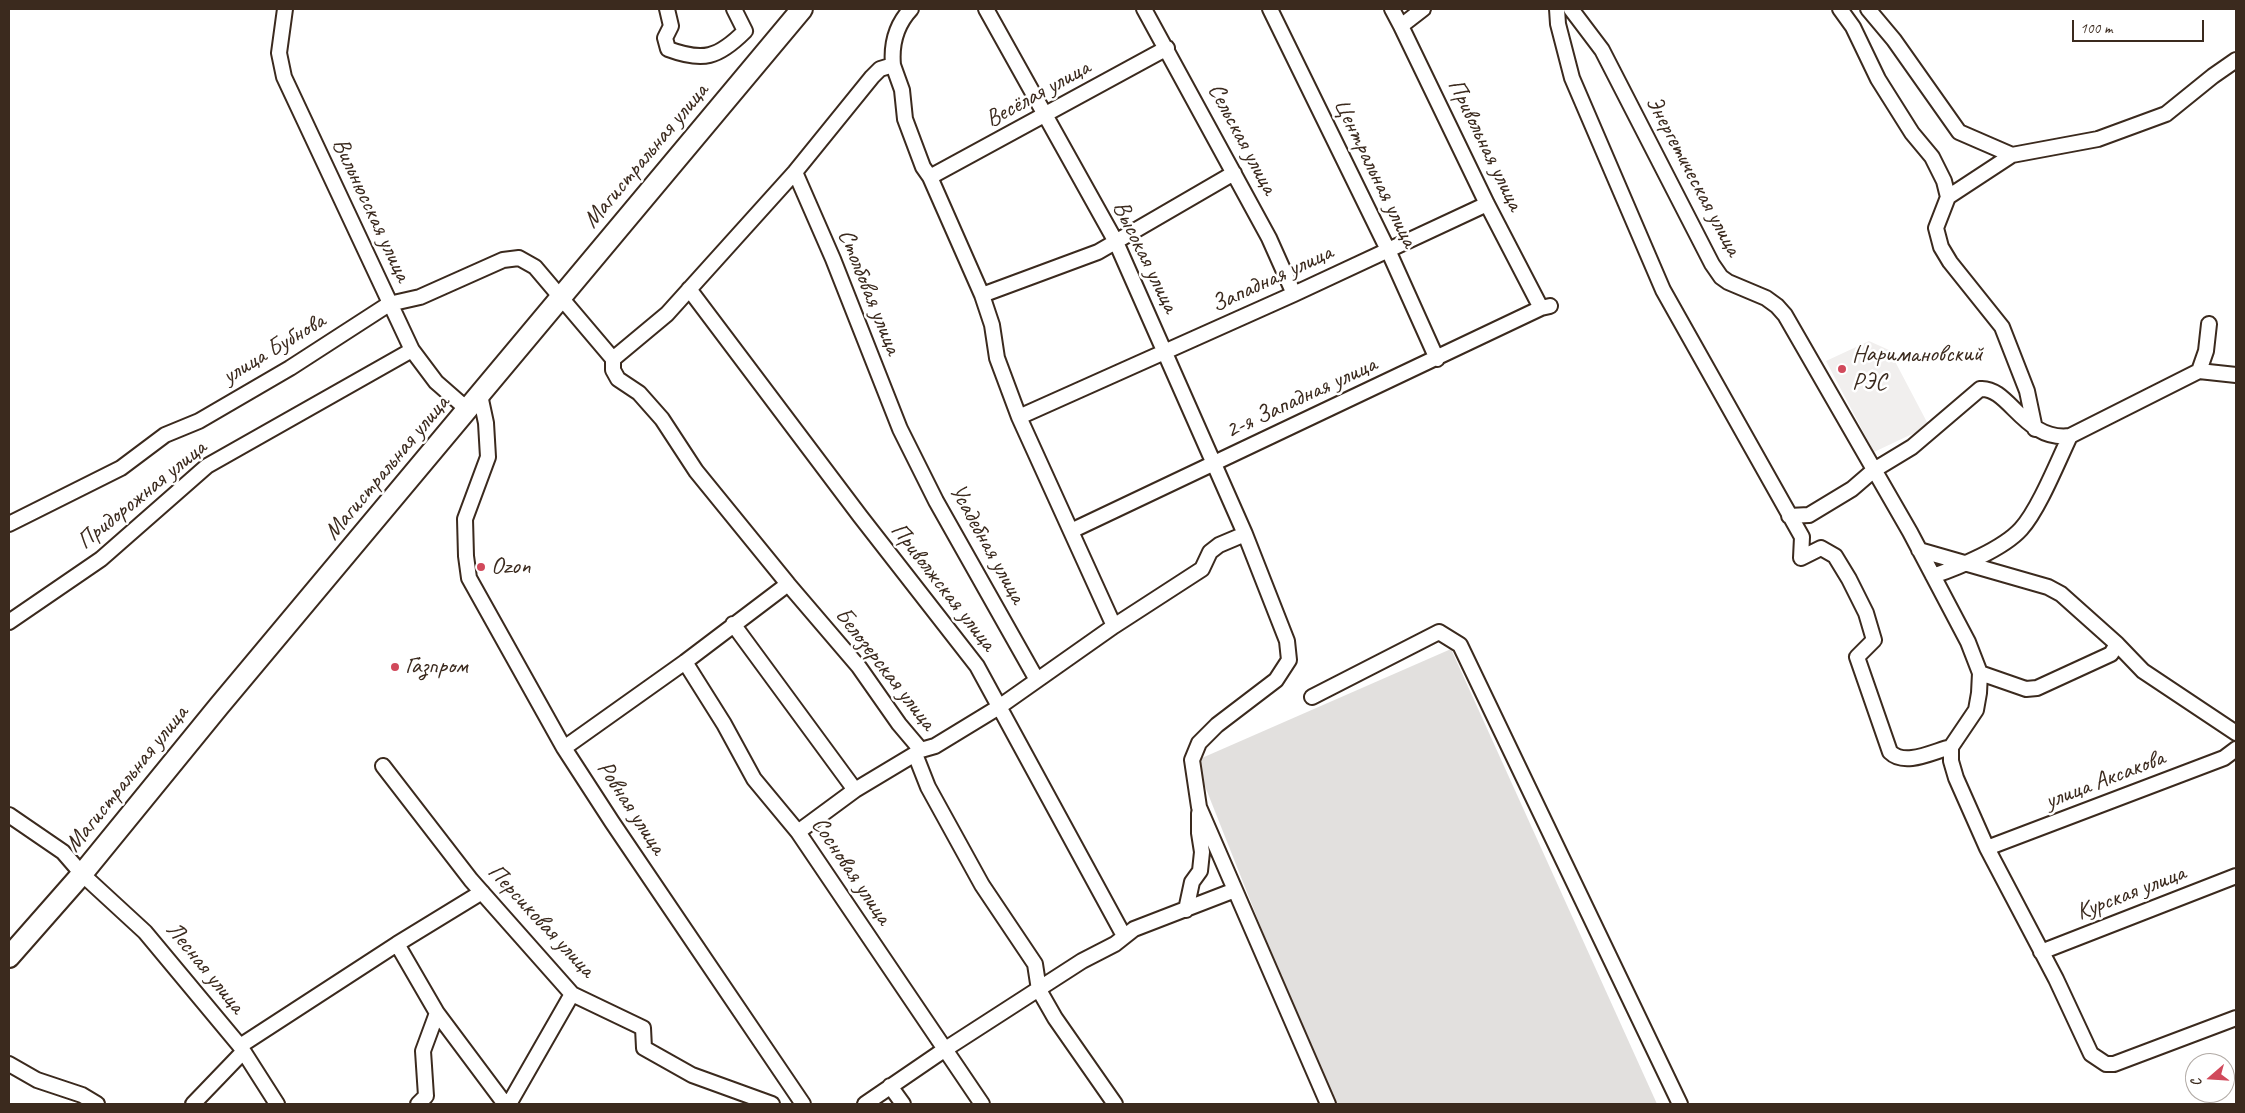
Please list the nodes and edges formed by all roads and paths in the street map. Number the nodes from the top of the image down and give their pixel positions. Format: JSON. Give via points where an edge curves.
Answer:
{"nodes":[{"id":1,"x":285,"y":9,"type":"edge"},
{"id":2,"x":667,"y":9,"type":"edge"},
{"id":3,"x":802,"y":9,"type":"edge"},
{"id":4,"x":911,"y":9,"type":"edge"},
{"id":5,"x":986,"y":9,"type":"edge"},
{"id":6,"x":1144,"y":9,"type":"edge"},
{"id":7,"x":1270,"y":9,"type":"edge"},
{"id":8,"x":1392,"y":9,"type":"edge"},
{"id":9,"x":1423,"y":9,"type":"edge"},
{"id":10,"x":1557,"y":9,"type":"edge"},
{"id":11,"x":1571,"y":9,"type":"edge"},
{"id":12,"x":1840,"y":9,"type":"edge"},
{"id":13,"x":1868,"y":9,"type":"edge"},
{"id":14,"x":737,"y":15,"type":"edge"},
{"id":15,"x":1401,"y":26,"type":"junction"},
{"id":16,"x":1167,"y":48,"type":"junction"},
{"id":17,"x":2236,"y":60,"type":"edge"},
{"id":18,"x":893,"y":65,"type":"junction"},
{"id":19,"x":1045,"y":116,"type":"junction"},
{"id":20,"x":2012,"y":155,"type":"junction"},
{"id":21,"x":795,"y":172,"type":"junction"},
{"id":22,"x":1234,"y":173,"type":"junction"},
{"id":23,"x":930,"y":177,"type":"junction"},
{"id":24,"x":1948,"y":198,"type":"junction"},
{"id":25,"x":1488,"y":204,"type":"junction"},
{"id":26,"x":1116,"y":242,"type":"junction"},
{"id":27,"x":1388,"y":250,"type":"junction"},
{"id":28,"x":689,"y":289,"type":"junction"},
{"id":29,"x":1294,"y":294,"type":"junction"},
{"id":30,"x":982,"y":295,"type":"junction"},
{"id":31,"x":562,"y":297,"type":"junction"},
{"id":32,"x":390,"y":304,"type":"junction"},
{"id":33,"x":1546,"y":307,"type":"joint"},
{"id":34,"x":2209,"y":324,"type":"dead end"},
{"id":35,"x":412,"y":350,"type":"junction"},
{"id":36,"x":1166,"y":352,"type":"junction"},
{"id":37,"x":1437,"y":359,"type":"junction"},
{"id":38,"x":613,"y":360,"type":"junction"},
{"id":39,"x":2198,"y":371,"type":"junction"},
{"id":40,"x":2236,"y":376,"type":"edge"},
{"id":41,"x":474,"y":403,"type":"junction"},
{"id":42,"x":1019,"y":418,"type":"junction"},
{"id":43,"x":900,"y":429,"type":"joint"},
{"id":44,"x":2035,"y":429,"type":"junction"},
{"id":45,"x":2070,"y":436,"type":"junction"},
{"id":46,"x":1214,"y":463,"type":"junction"},
{"id":47,"x":1874,"y":470,"type":"junction"},
{"id":48,"x":1808,"y":514,"type":"junction"},
{"id":49,"x":1790,"y":516,"type":"junction"},
{"id":50,"x":9,"y":524,"type":"edge"},
{"id":51,"x":1071,"y":532,"type":"junction"},
{"id":52,"x":1246,"y":534,"type":"junction"},
{"id":53,"x":1802,"y":538,"type":"junction"},
{"id":54,"x":1919,"y":550,"type":"junction"},
{"id":55,"x":1968,"y":563,"type":"junction"},
{"id":56,"x":1933,"y":576,"type":"junction"},
{"id":57,"x":788,"y":584,"type":"junction"},
{"id":58,"x":9,"y":622,"type":"edge"},
{"id":59,"x":733,"y":624,"type":"junction"},
{"id":60,"x":1114,"y":626,"type":"junction"},
{"id":61,"x":2117,"y":644,"type":"junction"},
{"id":62,"x":685,"y":662,"type":"junction"},
{"id":63,"x":1980,"y":673,"type":"junction"},
{"id":64,"x":1037,"y":680,"type":"junction"},
{"id":65,"x":1312,"y":698,"type":"dead end"},
{"id":66,"x":1000,"y":707,"type":"junction"},
{"id":67,"x":2236,"y":733,"type":"edge"},
{"id":68,"x":1951,"y":747,"type":"junction"},
{"id":69,"x":564,"y":748,"type":"junction"},
{"id":70,"x":2236,"y":749,"type":"edge"},
{"id":71,"x":918,"y":752,"type":"junction"},
{"id":72,"x":383,"y":766,"type":"dead end"},
{"id":73,"x":855,"y":790,"type":"junction"},
{"id":74,"x":1199,"y":807,"type":"junction"},
{"id":75,"x":9,"y":815,"type":"edge"},
{"id":76,"x":798,"y":832,"type":"junction"},
{"id":77,"x":1988,"y":848,"type":"junction"},
{"id":78,"x":82,"y":874,"type":"junction"},
{"id":79,"x":2236,"y":876,"type":"edge"},
{"id":80,"x":1235,"y":890,"type":"junction"},
{"id":81,"x":482,"y":892,"type":"junction"},
{"id":82,"x":1186,"y":910,"type":"junction"},
{"id":83,"x":1124,"y":936,"type":"junction"},
{"id":84,"x":396,"y":944,"type":"junction"},
{"id":85,"x":2041,"y":952,"type":"junction"},
{"id":86,"x":9,"y":957,"type":"edge"},
{"id":87,"x":1039,"y":990,"type":"junction"},
{"id":88,"x":572,"y":994,"type":"junction"},
{"id":89,"x":437,"y":1013,"type":"junction"},
{"id":90,"x":2236,"y":1018,"type":"edge"},
{"id":91,"x":241,"y":1049,"type":"junction"},
{"id":92,"x":944,"y":1050,"type":"junction"},
{"id":93,"x":9,"y":1064,"type":"edge"},
{"id":94,"x":890,"y":1086,"type":"junction"},
{"id":95,"x":97,"y":1104,"type":"edge"},
{"id":96,"x":193,"y":1104,"type":"edge"},
{"id":97,"x":277,"y":1104,"type":"edge"},
{"id":98,"x":418,"y":1104,"type":"edge"},
{"id":99,"x":507,"y":1104,"type":"edge"},
{"id":100,"x":772,"y":1104,"type":"edge"},
{"id":101,"x":803,"y":1104,"type":"edge"},
{"id":102,"x":865,"y":1104,"type":"edge"},
{"id":103,"x":903,"y":1104,"type":"edge"},
{"id":104,"x":982,"y":1104,"type":"edge"},
{"id":105,"x":1116,"y":1104,"type":"edge"},
{"id":106,"x":1328,"y":1104,"type":"edge"},
{"id":107,"x":1680,"y":1104,"type":"edge"}],
"edges":[{"from":1,"to":32,"type":"street","name":"Вильнюсская улица","via":[[279,53],[284,77]]},
{"from":2,"to":14,"type":"street","via":[[671,26],[666,38],[668,49],[688,56],[709,57],[731,45],[745,31]]},
{"from":3,"to":31,"type":"highway","name":"Магистральная улица"},
{"from":4,"to":18,"type":"street","via":[[901,20],[892,46]]},
{"from":5,"to":19,"type":"street","name":"Высокая улица"},
{"from":6,"to":16,"type":"street","name":"Сельская улица"},
{"from":7,"to":27,"type":"street","name":"Центральная улица"},
{"from":8,"to":15,"type":"street","name":"Привольная улица"},
{"from":9,"to":15,"type":"street"},
{"from":10,"to":49,"type":"street","via":[[1572,78],[1663,290]]},
{"from":11,"to":47,"type":"street","name":"Энергетическая улица","via":[[1602,50],[1712,264],[1728,282],[1748,289],[1777,306]]},
{"from":12,"to":24,"type":"street","via":[[1853,27],[1878,79],[1912,133],[1932,157]]},
{"from":13,"to":20,"type":"street","via":[[1959,132]]},
{"from":15,"to":25,"type":"street","name":"Привольная улица"},
{"from":16,"to":19,"type":"street","name":"Весёлая улица"},
{"from":16,"to":22,"type":"street","name":"Сельская улица"},
{"from":17,"to":20,"type":"street","via":[[2166,114],[2098,140]]},
{"from":18,"to":21,"type":"street","via":[[880,69],[872,77]]},
{"from":18,"to":23,"type":"street","via":[[902,90],[905,119],[923,168]]},
{"from":19,"to":23,"type":"street","name":"Весёлая улица"},
{"from":19,"to":26,"type":"street","name":"Высокая улица"},
{"from":20,"to":24,"type":"street"},
{"from":21,"to":28,"type":"street"},
{"from":21,"to":43,"type":"street","name":"Столбовая улица"},
{"from":22,"to":26,"type":"street"},
{"from":22,"to":29,"type":"street","name":"Сельская улица"},
{"from":23,"to":30,"type":"street"},
{"from":24,"to":44,"type":"street","via":[[1936,228],[1941,247],[2002,328],[2027,391]]},
{"from":25,"to":27,"type":"street","name":"Западная улица"},
{"from":25,"to":33,"type":"street","name":"Привольная улица"},
{"from":26,"to":30,"type":"street","via":[[1080,260]]},
{"from":26,"to":36,"type":"street","name":"Высокая улица"},
{"from":27,"to":29,"type":"street","name":"Западная улица"},
{"from":27,"to":37,"type":"street","name":"Центральная улица"},
{"from":28,"to":38,"type":"street","via":[[667,314]]},
{"from":28,"to":66,"type":"street","name":"Приволжская улица","via":[[977,666]]},
{"from":29,"to":36,"type":"street","name":"Западная улица"},
{"from":30,"to":42,"type":"street","via":[[992,325],[997,358]]},
{"from":31,"to":32,"type":"street","name":"улица Бубнова","via":[[535,267],[519,258],[503,260],[420,297]]},
{"from":31,"to":38,"type":"street","name":"Белозерская улица"},
{"from":31,"to":41,"type":"highway","name":"Магистральная улица"},
{"from":32,"to":35,"type":"street","name":"Вильнюсская улица"},
{"from":32,"to":50,"type":"street","name":"улица Бубнова","via":[[290,368],[200,420],[165,435],[122,468]]},
{"from":33,"to":37,"type":"street","name":"2-я Западная улица"},
{"from":34,"to":39,"type":"street","via":[[2206,350]]},
{"from":35,"to":41,"type":"street","name":"Вильнюсская улица","via":[[436,382]]},
{"from":35,"to":58,"type":"street","name":"Придорожная улица","via":[[207,466],[101,559]]},
{"from":36,"to":42,"type":"street","name":"Западная улица"},
{"from":36,"to":46,"type":"street","name":"Высокая улица"},
{"from":37,"to":46,"type":"street","name":"2-я Западная улица"},
{"from":38,"to":57,"type":"street","name":"Белозерская улица","via":[[612,370],[618,379],[639,392],[662,419],[696,470]]},
{"from":39,"to":40,"type":"street"},
{"from":39,"to":45,"type":"street"},
{"from":41,"to":69,"type":"street","name":"Ровная улица","via":[[486,423],[488,457],[465,519],[469,578]]},
{"from":41,"to":78,"type":"highway","name":"Магистральная улица"},
{"from":42,"to":51,"type":"street"},
{"from":43,"to":64,"type":"street","name":"Усадебная улица","via":[[936,501]]},
{"from":44,"to":45,"type":"street","via":[[2049,436]]},
{"from":44,"to":47,"type":"street","via":[[1992,390],[1980,389],[1912,447]]},
{"from":45,"to":55,"type":"street","via":[[2022,529]]},
{"from":46,"to":51,"type":"street","name":"2-я Западная улица"},
{"from":46,"to":52,"type":"street","name":"Высокая улица"},
{"from":47,"to":48,"type":"street","via":[[1852,489]]},
{"from":47,"to":54,"type":"street","name":"Энергетическая улица"},
{"from":48,"to":49,"type":"street"},
{"from":48,"to":53,"type":"street"},
{"from":49,"to":53,"type":"street"},
{"from":51,"to":60,"type":"street"},
{"from":52,"to":60,"type":"street","via":[[1219,545],[1210,552],[1202,569]]},
{"from":52,"to":74,"type":"street","name":"Высокая улица","via":[[1282,624],[1289,660],[1276,680],[1217,725],[1199,743],[1192,760]]},
{"from":53,"to":68,"type":"street","via":[[1801,558],[1821,548],[1835,556],[1866,613],[1874,640],[1858,657],[1890,752],[1898,758],[1908,759]]},
{"from":54,"to":55,"type":"street"},
{"from":54,"to":56,"type":"street","name":"Энергетическая улица"},
{"from":55,"to":56,"type":"street"},
{"from":55,"to":61,"type":"street","via":[[2048,587],[2061,594]]},
{"from":56,"to":63,"type":"street","name":"Энергетическая улица","via":[[1968,642]]},
{"from":57,"to":59,"type":"street"},
{"from":57,"to":71,"type":"street","name":"Белозерская улица","via":[[858,667]]},
{"from":59,"to":62,"type":"street"},
{"from":59,"to":73,"type":"street"},
{"from":60,"to":64,"type":"street"},
{"from":61,"to":63,"type":"street","via":[[2111,654],[2037,688],[2026,689]]},
{"from":61,"to":67,"type":"street","via":[[2143,672]]},
{"from":62,"to":69,"type":"street"},
{"from":62,"to":76,"type":"street","name":"Сосновая улица","via":[[754,779]]},
{"from":63,"to":68,"type":"street","via":[[1976,710]]},
{"from":64,"to":66,"type":"street"},
{"from":65,"to":107,"type":"street","via":[[1439,632],[1460,645]]},
{"from":66,"to":71,"type":"street","via":[[935,746]]},
{"from":66,"to":83,"type":"street","name":"Приволжская улица"},
{"from":68,"to":77,"type":"street","via":[[1956,778]]},
{"from":69,"to":101,"type":"street","name":"Ровная улица"},
{"from":70,"to":77,"type":"street","name":"улица Аксакова","via":[[2224,758]]},
{"from":71,"to":73,"type":"street"},
{"from":71,"to":87,"type":"street","name":"Белозерская улица","via":[[928,787],[982,885],[1035,964]]},
{"from":72,"to":81,"type":"street","name":"Персиковая улица"},
{"from":73,"to":76,"type":"street"},
{"from":74,"to":80,"type":"street"},
{"from":74,"to":82,"type":"street","via":[[1200,871],[1192,882]]},
{"from":75,"to":78,"type":"street","name":"Лесная улица","via":[[63,852]]},
{"from":76,"to":92,"type":"street","name":"Сосновая улица"},
{"from":77,"to":85,"type":"street"},
{"from":78,"to":86,"type":"highway","name":"Магистральная улица"},
{"from":78,"to":91,"type":"street","name":"Лесная улица","via":[[146,932]]},
{"from":79,"to":85,"type":"street","name":"Курская улица"},
{"from":80,"to":82,"type":"street"},
{"from":80,"to":106,"type":"street"},
{"from":81,"to":84,"type":"street"},
{"from":81,"to":88,"type":"street","name":"Персиковая улица"},
{"from":82,"to":83,"type":"street","via":[[1134,929]]},
{"from":83,"to":87,"type":"street"},
{"from":84,"to":89,"type":"street"},
{"from":84,"to":91,"type":"street"},
{"from":85,"to":90,"type":"street","via":[[2091,1054],[2106,1064],[2122,1061]]},
{"from":87,"to":92,"type":"street"},
{"from":87,"to":105,"type":"street","name":"Белозерская улица"},
{"from":88,"to":99,"type":"street"},
{"from":88,"to":100,"type":"street","name":"Персиковая улица","via":[[643,1028],[644,1048],[692,1075]]},
{"from":89,"to":98,"type":"street","via":[[423,1051],[426,1096]]},
{"from":89,"to":99,"type":"street"},
{"from":91,"to":96,"type":"street"},
{"from":91,"to":97,"type":"street","name":"Лесная улица"},
{"from":92,"to":94,"type":"street"},
{"from":92,"to":104,"type":"street","name":"Сосновая улица"},
{"from":93,"to":95,"type":"street","via":[[38,1080],[82,1095]]},
{"from":94,"to":102,"type":"street"},
{"from":94,"to":103,"type":"street"}]}
